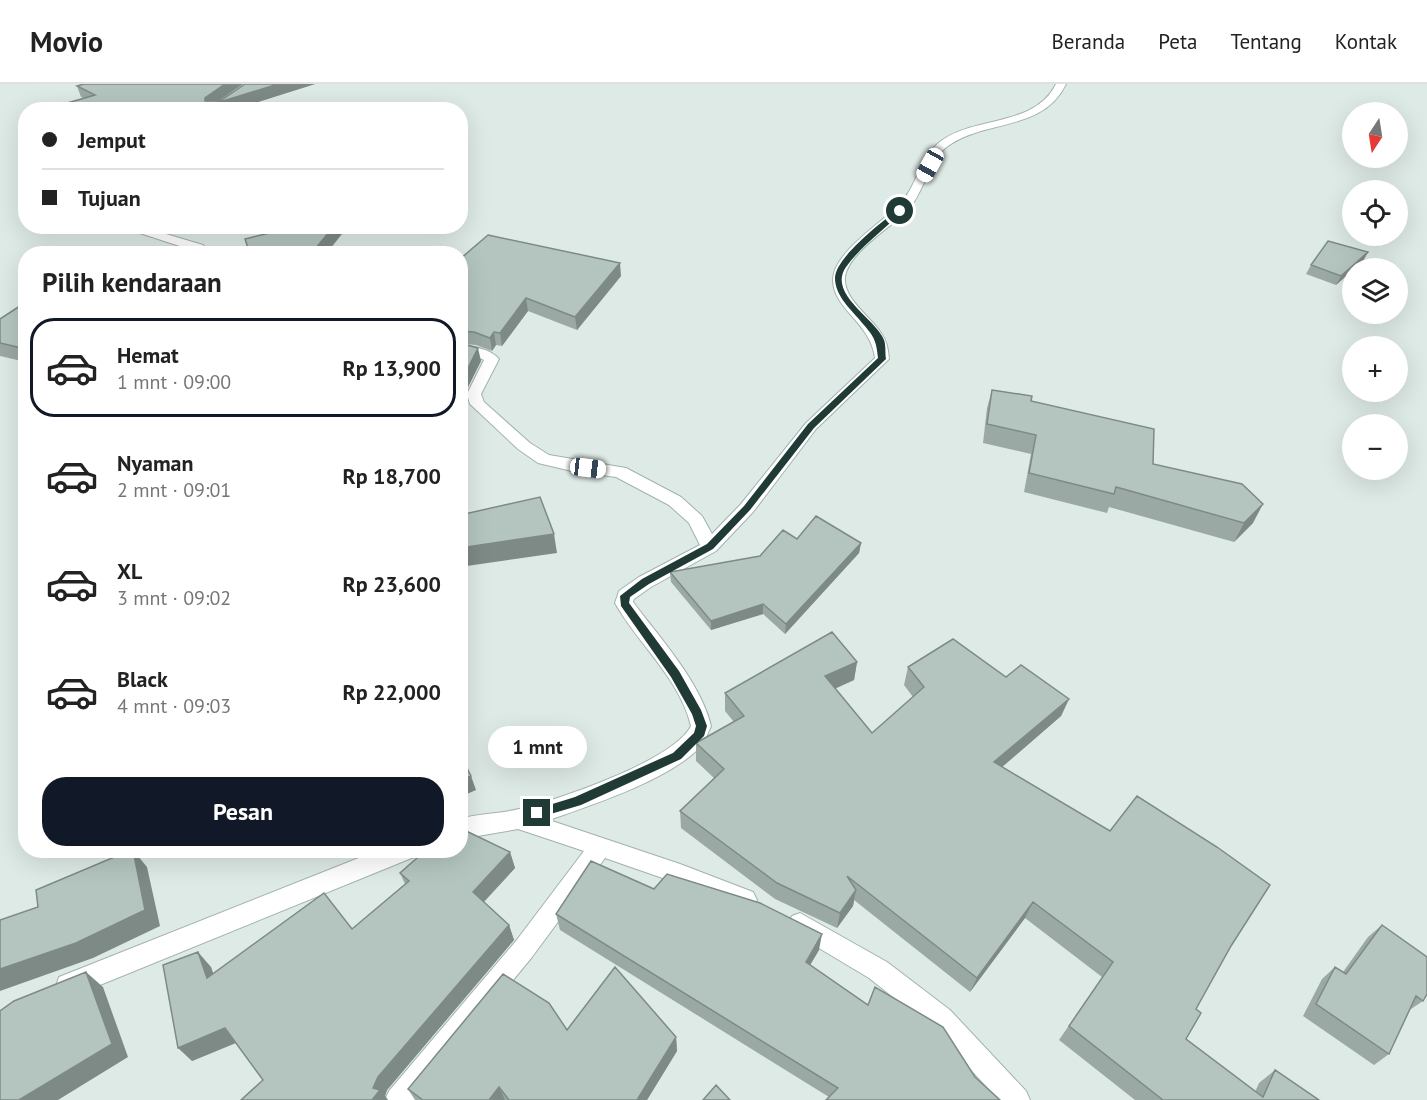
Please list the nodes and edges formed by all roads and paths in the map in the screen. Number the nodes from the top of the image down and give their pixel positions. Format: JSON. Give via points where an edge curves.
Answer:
{"nodes":[{"id":1,"x":1061,"y":84,"type":"edge"},
{"id":2,"x":152,"y":234,"type":"edge"},
{"id":3,"x":193,"y":246,"type":"edge"},
{"id":4,"x":468,"y":350,"type":"edge"},
{"id":5,"x":710,"y":547,"type":"junction"},
{"id":6,"x":518,"y":819,"type":"junction"},
{"id":7,"x":468,"y":826,"type":"edge"},
{"id":8,"x":600,"y":847,"type":"junction"},
{"id":9,"x":386,"y":858,"type":"edge"},
{"id":10,"x":42,"y":996,"type":"edge"},
{"id":11,"x":398,"y":1100,"type":"edge"},
{"id":12,"x":1017,"y":1100,"type":"edge"}],
"edges":[{"from":1,"to":5,"type":"street","via":[[1053,98],[1040,107],[944,143],[910,200],[841,269],[838,278],[844,298],[880,340],[882,359],[811,426],[747,508]]},
{"from":2,"to":3,"type":"street"},
{"from":4,"to":5,"type":"street","via":[[492,359],[474,394],[477,404],[524,446],[556,464],[620,472],[675,501],[696,520]]},
{"from":5,"to":6,"type":"street","via":[[631,590],[624,600],[697,713],[699,736],[677,756],[577,802]]},
{"from":6,"to":7,"type":"street"},
{"from":6,"to":8,"type":"street"},
{"from":8,"to":11,"type":"street","via":[[524,949]]},
{"from":8,"to":12,"type":"street","via":[[680,874],[799,923],[887,977],[941,1019]]},
{"from":9,"to":10,"type":"street"}]}
